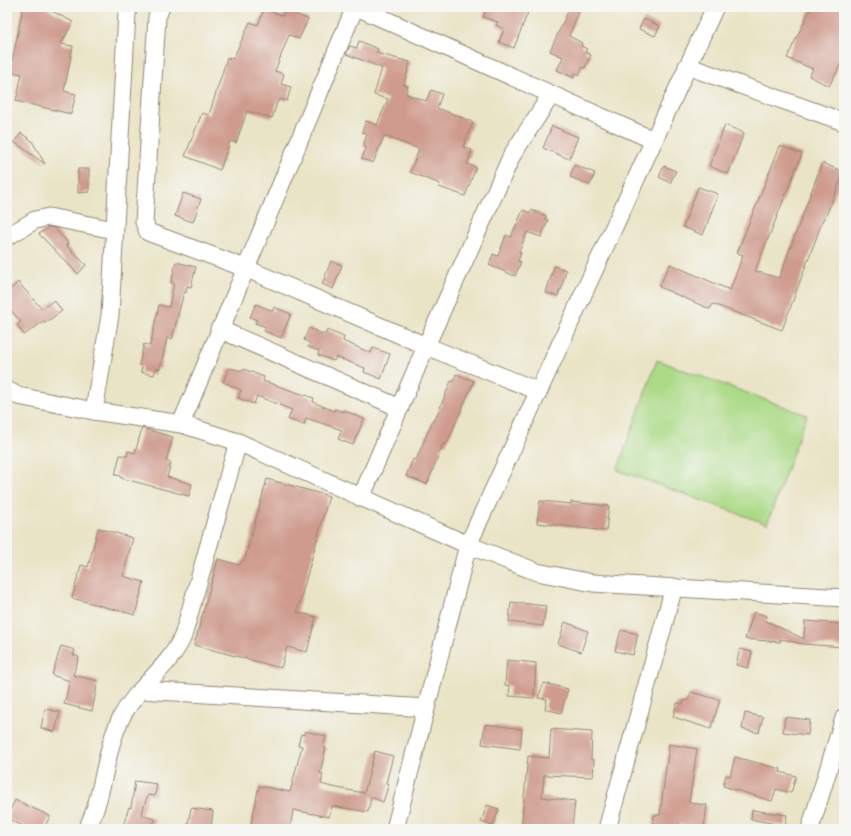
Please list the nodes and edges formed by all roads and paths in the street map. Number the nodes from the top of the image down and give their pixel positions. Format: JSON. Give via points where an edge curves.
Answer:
{"nodes":[{"id":1,"x":129,"y":7,"type":"edge"},
{"id":2,"x":161,"y":7,"type":"edge"},
{"id":3,"x":356,"y":7,"type":"edge"},
{"id":4,"x":714,"y":7,"type":"edge"},
{"id":5,"x":687,"y":66,"type":"junction"},
{"id":6,"x":551,"y":95,"type":"junction"},
{"id":7,"x":844,"y":122,"type":"edge"},
{"id":8,"x":653,"y":140,"type":"junction"},
{"id":9,"x":114,"y":230,"type":"junction"},
{"id":10,"x":7,"y":237,"type":"edge"},
{"id":11,"x":245,"y":268,"type":"junction"},
{"id":12,"x":219,"y":329,"type":"junction"},
{"id":13,"x":426,"y":346,"type":"junction"},
{"id":14,"x":7,"y":390,"type":"edge"},
{"id":15,"x":538,"y":391,"type":"junction"},
{"id":16,"x":400,"y":408,"type":"junction"},
{"id":17,"x":94,"y":411,"type":"junction"},
{"id":18,"x":181,"y":424,"type":"junction"},
{"id":19,"x":238,"y":442,"type":"junction"},
{"id":20,"x":362,"y":498,"type":"junction"},
{"id":21,"x":468,"y":546,"type":"junction"},
{"id":22,"x":674,"y":587,"type":"junction"},
{"id":23,"x":844,"y":598,"type":"edge"},
{"id":24,"x":142,"y":690,"type":"junction"},
{"id":25,"x":426,"y":708,"type":"junction"},
{"id":26,"x":844,"y":718,"type":"edge"},
{"id":27,"x":87,"y":829,"type":"edge"},
{"id":28,"x":395,"y":829,"type":"edge"},
{"id":29,"x":607,"y":829,"type":"edge"},
{"id":30,"x":810,"y":829,"type":"edge"}],
"edges":[{"from":1,"to":9,"type":"street"},
{"from":2,"to":11,"type":"street","via":[[157,17],[144,222],[152,234]]},
{"from":3,"to":6,"type":"street"},
{"from":3,"to":11,"type":"street"},
{"from":4,"to":5,"type":"street"},
{"from":5,"to":7,"type":"street"},
{"from":5,"to":8,"type":"street"},
{"from":6,"to":8,"type":"street"},
{"from":6,"to":13,"type":"street","via":[[512,155]]},
{"from":8,"to":15,"type":"street"},
{"from":9,"to":10,"type":"street","via":[[49,217],[35,220]]},
{"from":9,"to":17,"type":"street","via":[[110,315]]},
{"from":11,"to":12,"type":"street"},
{"from":11,"to":13,"type":"street"},
{"from":12,"to":16,"type":"street"},
{"from":12,"to":18,"type":"street"},
{"from":13,"to":15,"type":"street"},
{"from":13,"to":16,"type":"street"},
{"from":14,"to":17,"type":"street","via":[[18,396]]},
{"from":15,"to":21,"type":"street"},
{"from":16,"to":20,"type":"street"},
{"from":17,"to":18,"type":"street"},
{"from":18,"to":19,"type":"street"},
{"from":19,"to":20,"type":"street"},
{"from":19,"to":24,"type":"street","via":[[183,636],[173,654]]},
{"from":20,"to":21,"type":"street"},
{"from":21,"to":22,"type":"street","via":[[537,572],[593,583]]},
{"from":21,"to":25,"type":"street"},
{"from":22,"to":23,"type":"street"},
{"from":22,"to":29,"type":"street"},
{"from":24,"to":25,"type":"street"},
{"from":24,"to":27,"type":"street","via":[[132,701],[116,730],[99,798]]},
{"from":25,"to":28,"type":"street"},
{"from":26,"to":30,"type":"street"}]}
